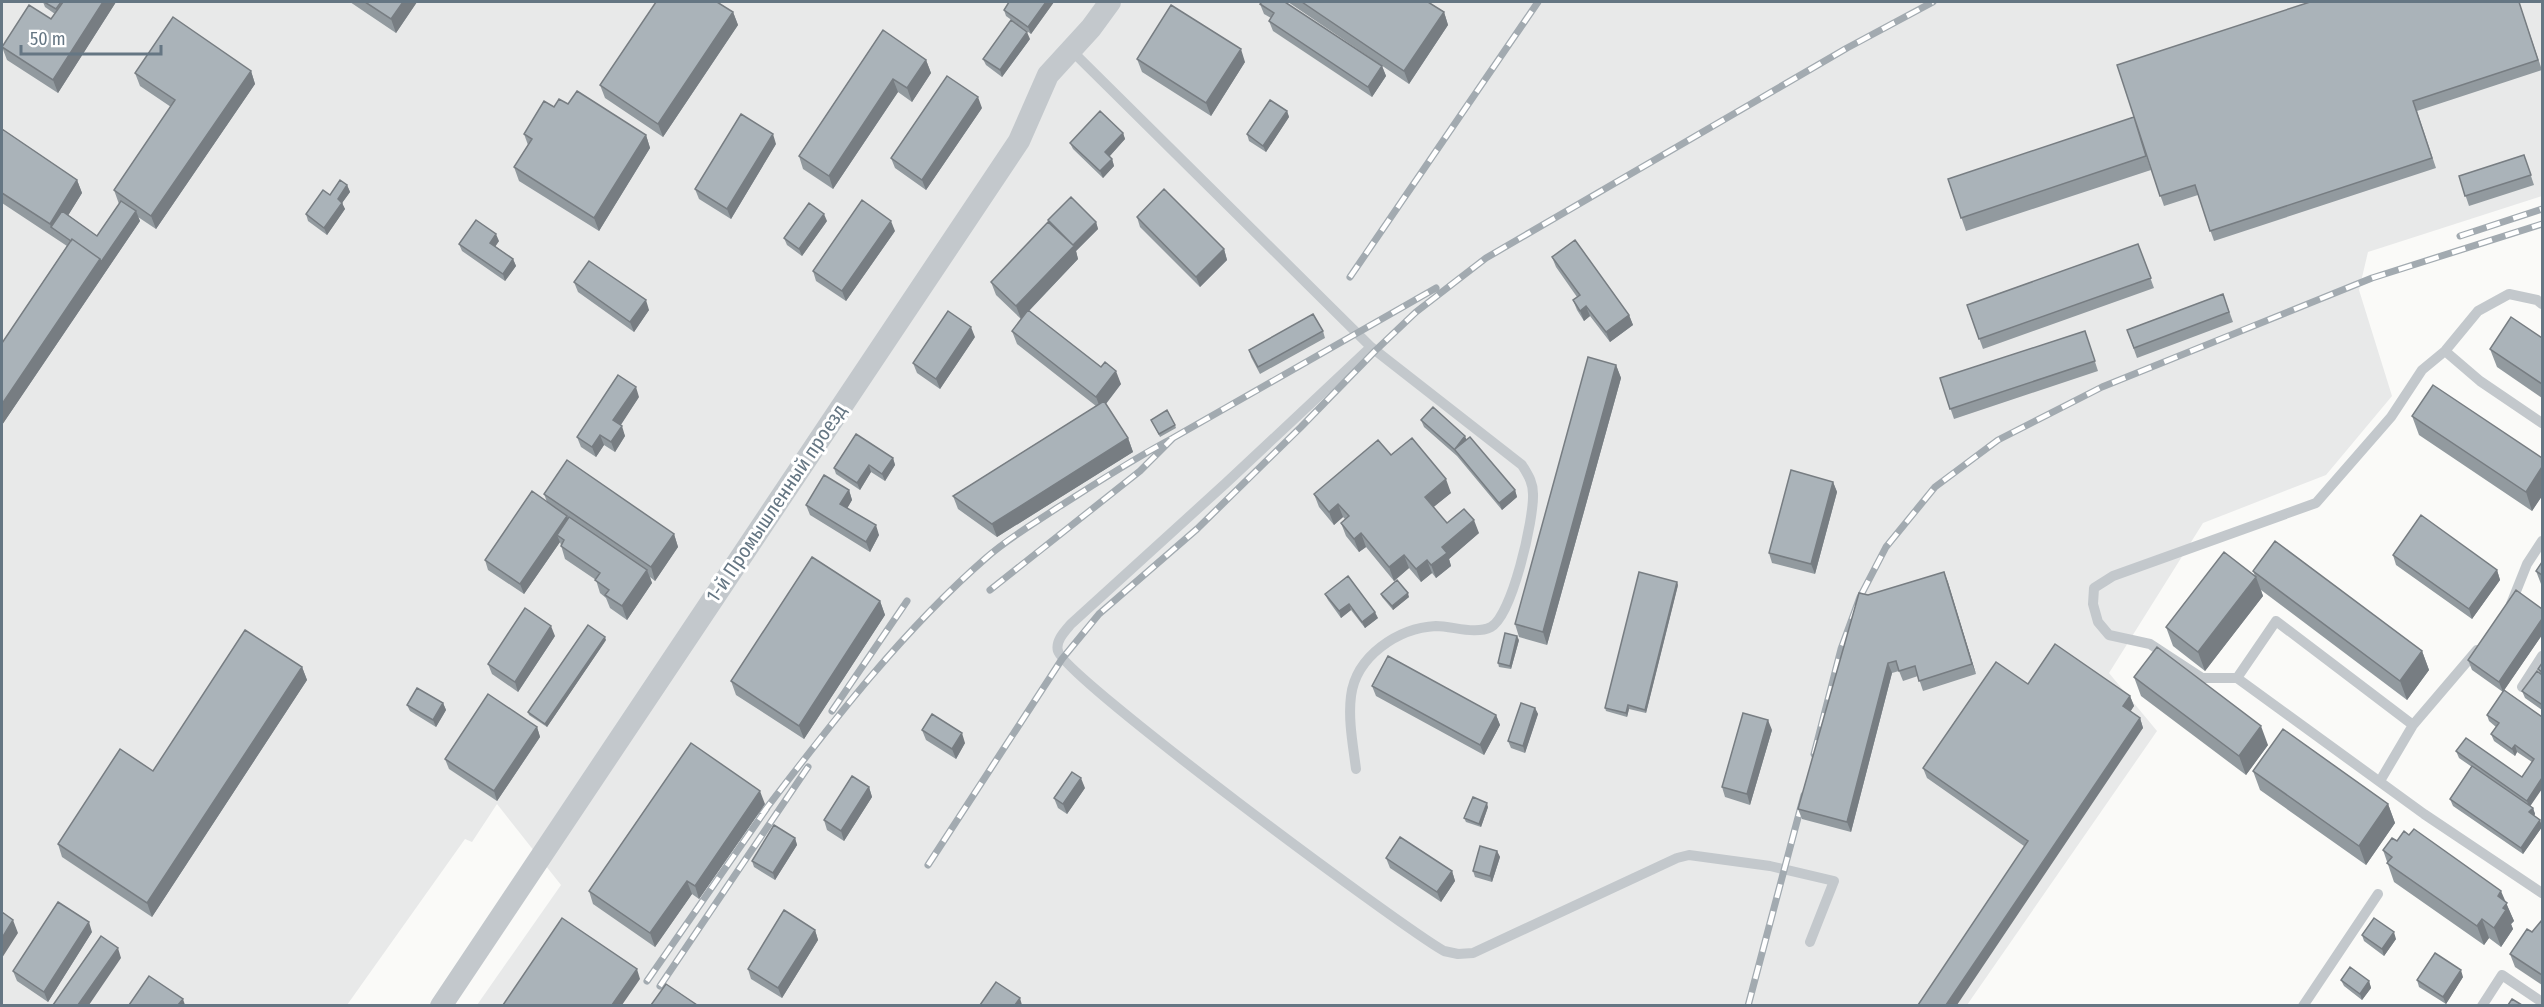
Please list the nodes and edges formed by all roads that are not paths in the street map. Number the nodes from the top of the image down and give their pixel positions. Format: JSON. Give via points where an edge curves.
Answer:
{"nodes":[{"id":1,"x":1110,"y":2,"type":"edge"},
{"id":2,"x":1070,"y":49,"type":"junction"},
{"id":3,"x":2542,"y":304,"type":"edge"},
{"id":4,"x":1371,"y":347,"type":"junction"},
{"id":5,"x":2445,"y":351,"type":"junction"},
{"id":6,"x":2542,"y":423,"type":"edge"},
{"id":7,"x":2542,"y":541,"type":"edge"},
{"id":8,"x":2504,"y":614,"type":"edge"},
{"id":9,"x":2484,"y":641,"type":"edge"},
{"id":10,"x":2542,"y":656,"type":"edge"},
{"id":11,"x":2237,"y":678,"type":"junction"},
{"id":12,"x":2522,"y":687,"type":"edge"},
{"id":13,"x":2413,"y":725,"type":"junction"},
{"id":14,"x":1356,"y":769,"type":"dead end"},
{"id":15,"x":2380,"y":781,"type":"junction"},
{"id":16,"x":2542,"y":893,"type":"edge"},
{"id":17,"x":2378,"y":894,"type":"dead end"},
{"id":18,"x":1810,"y":942,"type":"dead end"},
{"id":19,"x":2542,"y":1002,"type":"edge"},
{"id":20,"x":441,"y":1005,"type":"edge"},
{"id":21,"x":2303,"y":1005,"type":"edge"},
{"id":22,"x":2482,"y":1005,"type":"edge"}],
"edges":[{"from":1,"to":2,"type":"street","name":"1-й Промышленный проезд"},
{"from":2,"to":4,"type":"lane"},
{"from":2,"to":20,"type":"street","name":"1-й Промышленный проезд","via":[[1045,81],[1019,141]]},
{"from":3,"to":5,"type":"lane","via":[[2509,294],[2478,311]]},
{"from":4,"to":14,"type":"lane","via":[[1522,465],[1531,478],[1533,495],[1521,564],[1498,622],[1482,630],[1437,626],[1414,630],[1383,645],[1358,673],[1351,694],[1350,717]]},
{"from":4,"to":18,"type":"lane","via":[[1071,624],[1058,644],[1062,659],[1260,819],[1444,951],[1473,953],[1689,855],[1770,866],[1834,881]]},
{"from":5,"to":6,"type":"lane","via":[[2480,381]]},
{"from":5,"to":11,"type":"lane","via":[[2422,370],[2391,417],[2316,503],[2112,576],[2094,588],[2098,622],[2109,635],[2150,644],[2202,678]]},
{"from":7,"to":8,"type":"lane"},
{"from":9,"to":13,"type":"lane"},
{"from":10,"to":12,"type":"lane"},
{"from":11,"to":13,"type":"lane","via":[[2276,621]]},
{"from":11,"to":15,"type":"lane"},
{"from":13,"to":15,"type":"lane"},
{"from":15,"to":16,"type":"lane"},
{"from":17,"to":21,"type":"lane"},
{"from":19,"to":22,"type":"lane","via":[[2502,975]]}]}
